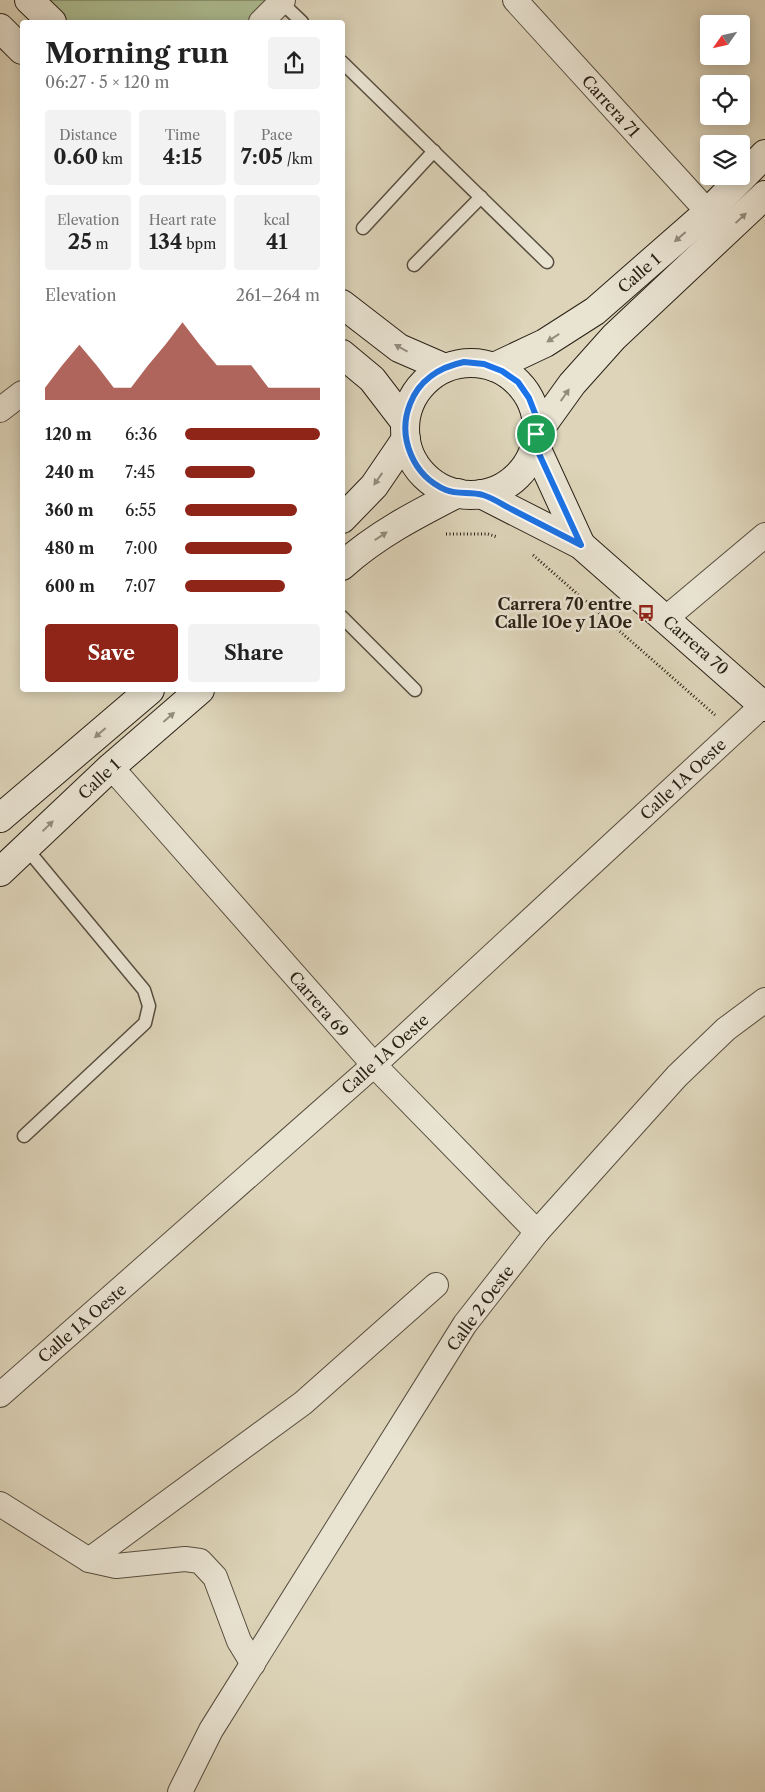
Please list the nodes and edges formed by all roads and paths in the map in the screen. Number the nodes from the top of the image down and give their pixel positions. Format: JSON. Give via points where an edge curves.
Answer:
{"nodes":[{"id":1,"x":29,"y":0,"type":"edge"},
{"id":2,"x":515,"y":0,"type":"edge"},
{"id":3,"x":282,"y":1,"type":"edge"},
{"id":4,"x":50,"y":20,"type":"edge"},
{"id":5,"x":263,"y":20,"type":"edge"},
{"id":6,"x":300,"y":20,"type":"edge"},
{"id":7,"x":345,"y":65,"type":"edge"},
{"id":8,"x":434,"y":151,"type":"junction"},
{"id":9,"x":765,"y":154,"type":"edge"},
{"id":10,"x":765,"y":195,"type":"edge"},
{"id":11,"x":481,"y":197,"type":"junction"},
{"id":12,"x":708,"y":212,"type":"junction"},
{"id":13,"x":363,"y":228,"type":"dead end"},
{"id":14,"x":547,"y":262,"type":"dead end"},
{"id":15,"x":414,"y":265,"type":"dead end"},
{"id":16,"x":345,"y":306,"type":"edge"},
{"id":17,"x":345,"y":356,"type":"edge"},
{"id":18,"x":494,"y":367,"type":"junction"},
{"id":19,"x":445,"y":368,"type":"junction"},
{"id":20,"x":20,"y":395,"type":"edge"},
{"id":21,"x":0,"y":410,"type":"edge"},
{"id":22,"x":406,"y":431,"type":"junction"},
{"id":23,"x":536,"y":440,"type":"junction"},
{"id":24,"x":470,"y":494,"type":"junction"},
{"id":25,"x":345,"y":516,"type":"edge"},
{"id":26,"x":443,"y":534,"type":"dead end"},
{"id":27,"x":765,"y":535,"type":"edge"},
{"id":28,"x":506,"y":540,"type":"dead end"},
{"id":29,"x":581,"y":545,"type":"junction"},
{"id":30,"x":530,"y":552,"type":"dead end"},
{"id":31,"x":345,"y":563,"type":"edge"},
{"id":32,"x":665,"y":618,"type":"junction"},
{"id":33,"x":345,"y":620,"type":"edge"},
{"id":34,"x":415,"y":690,"type":"dead end"},
{"id":35,"x":148,"y":692,"type":"edge"},
{"id":36,"x":198,"y":692,"type":"edge"},
{"id":37,"x":764,"y":706,"type":"edge"},
{"id":38,"x":734,"y":732,"type":"junction"},
{"id":39,"x":111,"y":767,"type":"junction"},
{"id":40,"x":0,"y":818,"type":"edge"},
{"id":41,"x":26,"y":848,"type":"junction"},
{"id":42,"x":0,"y":872,"type":"edge"},
{"id":43,"x":765,"y":1000,"type":"edge"},
{"id":44,"x":374,"y":1065,"type":"junction"},
{"id":45,"x":24,"y":1136,"type":"dead end"},
{"id":46,"x":536,"y":1232,"type":"junction"},
{"id":47,"x":436,"y":1285,"type":"dead end"},
{"id":48,"x":0,"y":1395,"type":"edge"},
{"id":49,"x":0,"y":1504,"type":"edge"},
{"id":50,"x":89,"y":1560,"type":"junction"},
{"id":51,"x":253,"y":1664,"type":"junction"},
{"id":52,"x":180,"y":1792,"type":"edge"}],
"edges":[{"from":1,"to":4,"type":"street"},
{"from":2,"to":12,"type":"street","name":"Carrera 71"},
{"from":3,"to":5,"type":"street"},
{"from":3,"to":6,"type":"lane"},
{"from":7,"to":8,"type":"lane"},
{"from":8,"to":11,"type":"lane"},
{"from":8,"to":13,"type":"lane"},
{"from":9,"to":12,"type":"street","name":"Calle 1"},
{"from":23,"to":10,"type":"street","name":"Calle 1","one_way":true,"via":[[572,384],[614,336]]},
{"from":11,"to":14,"type":"lane"},
{"from":11,"to":15,"type":"lane"},
{"from":12,"to":18,"type":"street","name":"Calle 1","one_way":true,"via":[[595,311],[545,343]]},
{"from":19,"to":16,"type":"street","one_way":true,"via":[[399,348]]},
{"from":17,"to":22,"type":"street","via":[[372,379]]},
{"from":18,"to":19,"type":"street","via":[[464,362]]},
{"from":18,"to":23,"type":"street","via":[[518,382],[529,398],[536,416]]},
{"from":19,"to":22,"type":"street","via":[[428,378],[418,390],[410,403]]},
{"from":20,"to":21,"type":"street"},
{"from":22,"to":24,"type":"street","via":[[415,464],[424,474],[439,486]]},
{"from":22,"to":25,"type":"street","one_way":true,"via":[[374,486]]},
{"from":23,"to":24,"type":"street","via":[[516,478],[505,485]]},
{"from":23,"to":29,"type":"street","name":"Carrera 70"},
{"from":24,"to":29,"type":"street","name":"Carrera 70"},
{"from":31,"to":24,"type":"street","one_way":true,"via":[[407,519]]},
{"from":26,"to":28,"type":"path","via":[[488,534]]},
{"from":27,"to":32,"type":"street"},
{"from":29,"to":32,"type":"street","name":"Carrera 70"},
{"from":30,"to":38,"type":"path"},
{"from":32,"to":37,"type":"street","name":"Carrera 70"},
{"from":33,"to":34,"type":"lane"},
{"from":35,"to":40,"type":"street","name":"Calle 1","one_way":true},
{"from":39,"to":36,"type":"street","name":"Calle 1","one_way":true},
{"from":37,"to":38,"type":"street","name":"Calle 1A Oeste"},
{"from":38,"to":44,"type":"street","name":"Calle 1A Oeste"},
{"from":41,"to":39,"type":"street","name":"Calle 1","one_way":true},
{"from":39,"to":44,"type":"street","name":"Carrera 69"},
{"from":41,"to":42,"type":"street","name":"Calle 1"},
{"from":41,"to":45,"type":"lane","via":[[144,990],[149,1006],[144,1023]]},
{"from":43,"to":46,"type":"street","name":"Calle 2 Oeste","via":[[726,1029],[677,1076]]},
{"from":44,"to":46,"type":"street","name":"Carrera 69"},
{"from":44,"to":48,"type":"street","name":"Calle 1A Oeste"},
{"from":46,"to":51,"type":"street","name":"Calle 2 Oeste","via":[[465,1324]]},
{"from":47,"to":50,"type":"street","via":[[303,1403]]},
{"from":49,"to":50,"type":"street"},
{"from":50,"to":51,"type":"street","via":[[116,1566],[185,1559],[200,1561],[215,1577]]},
{"from":51,"to":52,"type":"street","name":"Calle 2 Oeste","via":[[211,1730]]}]}
